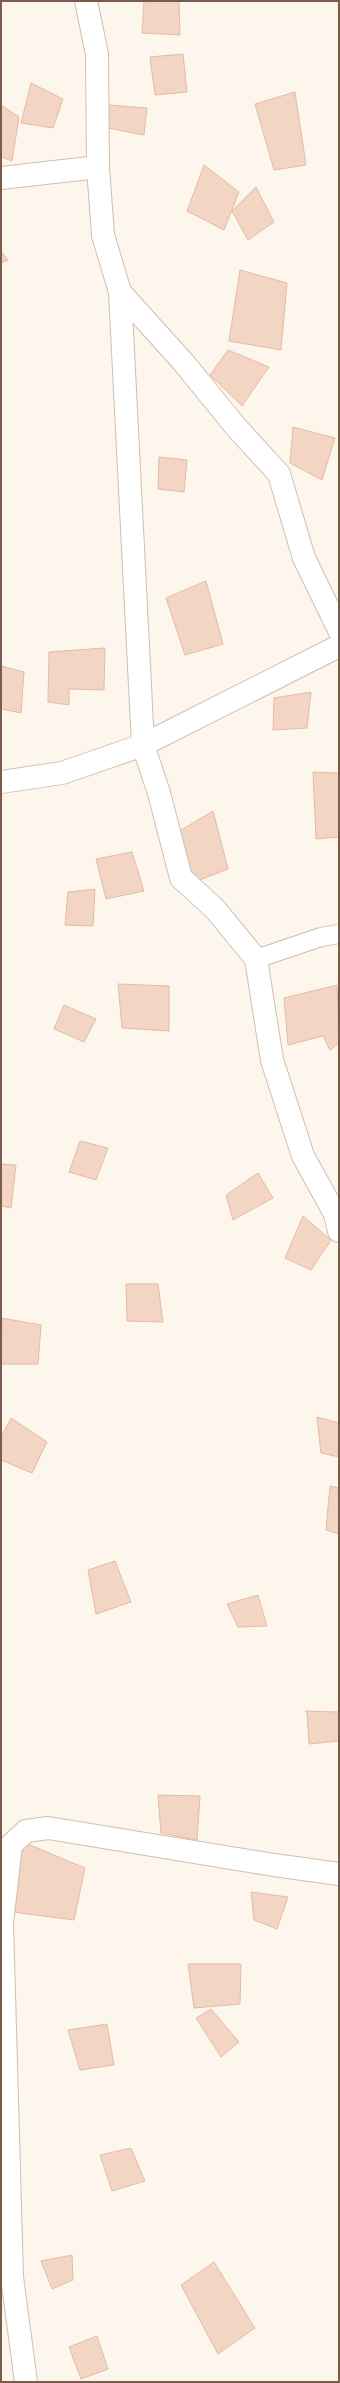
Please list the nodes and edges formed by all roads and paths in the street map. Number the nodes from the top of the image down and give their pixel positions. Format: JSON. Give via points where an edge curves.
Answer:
{"nodes":[{"id":1,"x":86,"y":1,"type":"edge"},
{"id":2,"x":98,"y":167,"type":"junction"},
{"id":3,"x":1,"y":178,"type":"edge"},
{"id":4,"x":120,"y":292,"type":"junction"},
{"id":5,"x":339,"y":630,"type":"edge"},
{"id":6,"x":339,"y":646,"type":"edge"},
{"id":7,"x":143,"y":745,"type":"junction"},
{"id":8,"x":1,"y":782,"type":"edge"},
{"id":9,"x":339,"y":934,"type":"edge"},
{"id":10,"x":256,"y":959,"type":"junction"},
{"id":11,"x":339,"y":1231,"type":"edge"},
{"id":12,"x":339,"y":1874,"type":"edge"},
{"id":13,"x":26,"y":2382,"type":"edge"}],
"edges":[{"from":1,"to":2,"type":"street","via":[[97,54]]},
{"from":2,"to":3,"type":"street"},
{"from":2,"to":4,"type":"street","via":[[103,235]]},
{"from":4,"to":5,"type":"street","via":[[279,474],[304,558]]},
{"from":4,"to":7,"type":"street"},
{"from":6,"to":7,"type":"street"},
{"from":7,"to":8,"type":"street","via":[[62,773]]},
{"from":7,"to":10,"type":"street","via":[[159,792],[181,878],[214,909]]},
{"from":9,"to":10,"type":"lane","via":[[321,937]]},
{"from":10,"to":11,"type":"street","via":[[272,1060],[303,1156],[335,1214]]},
{"from":12,"to":13,"type":"street","via":[[48,1828],[26,1832],[11,1845],[2,1924],[12,2276]]}]}
